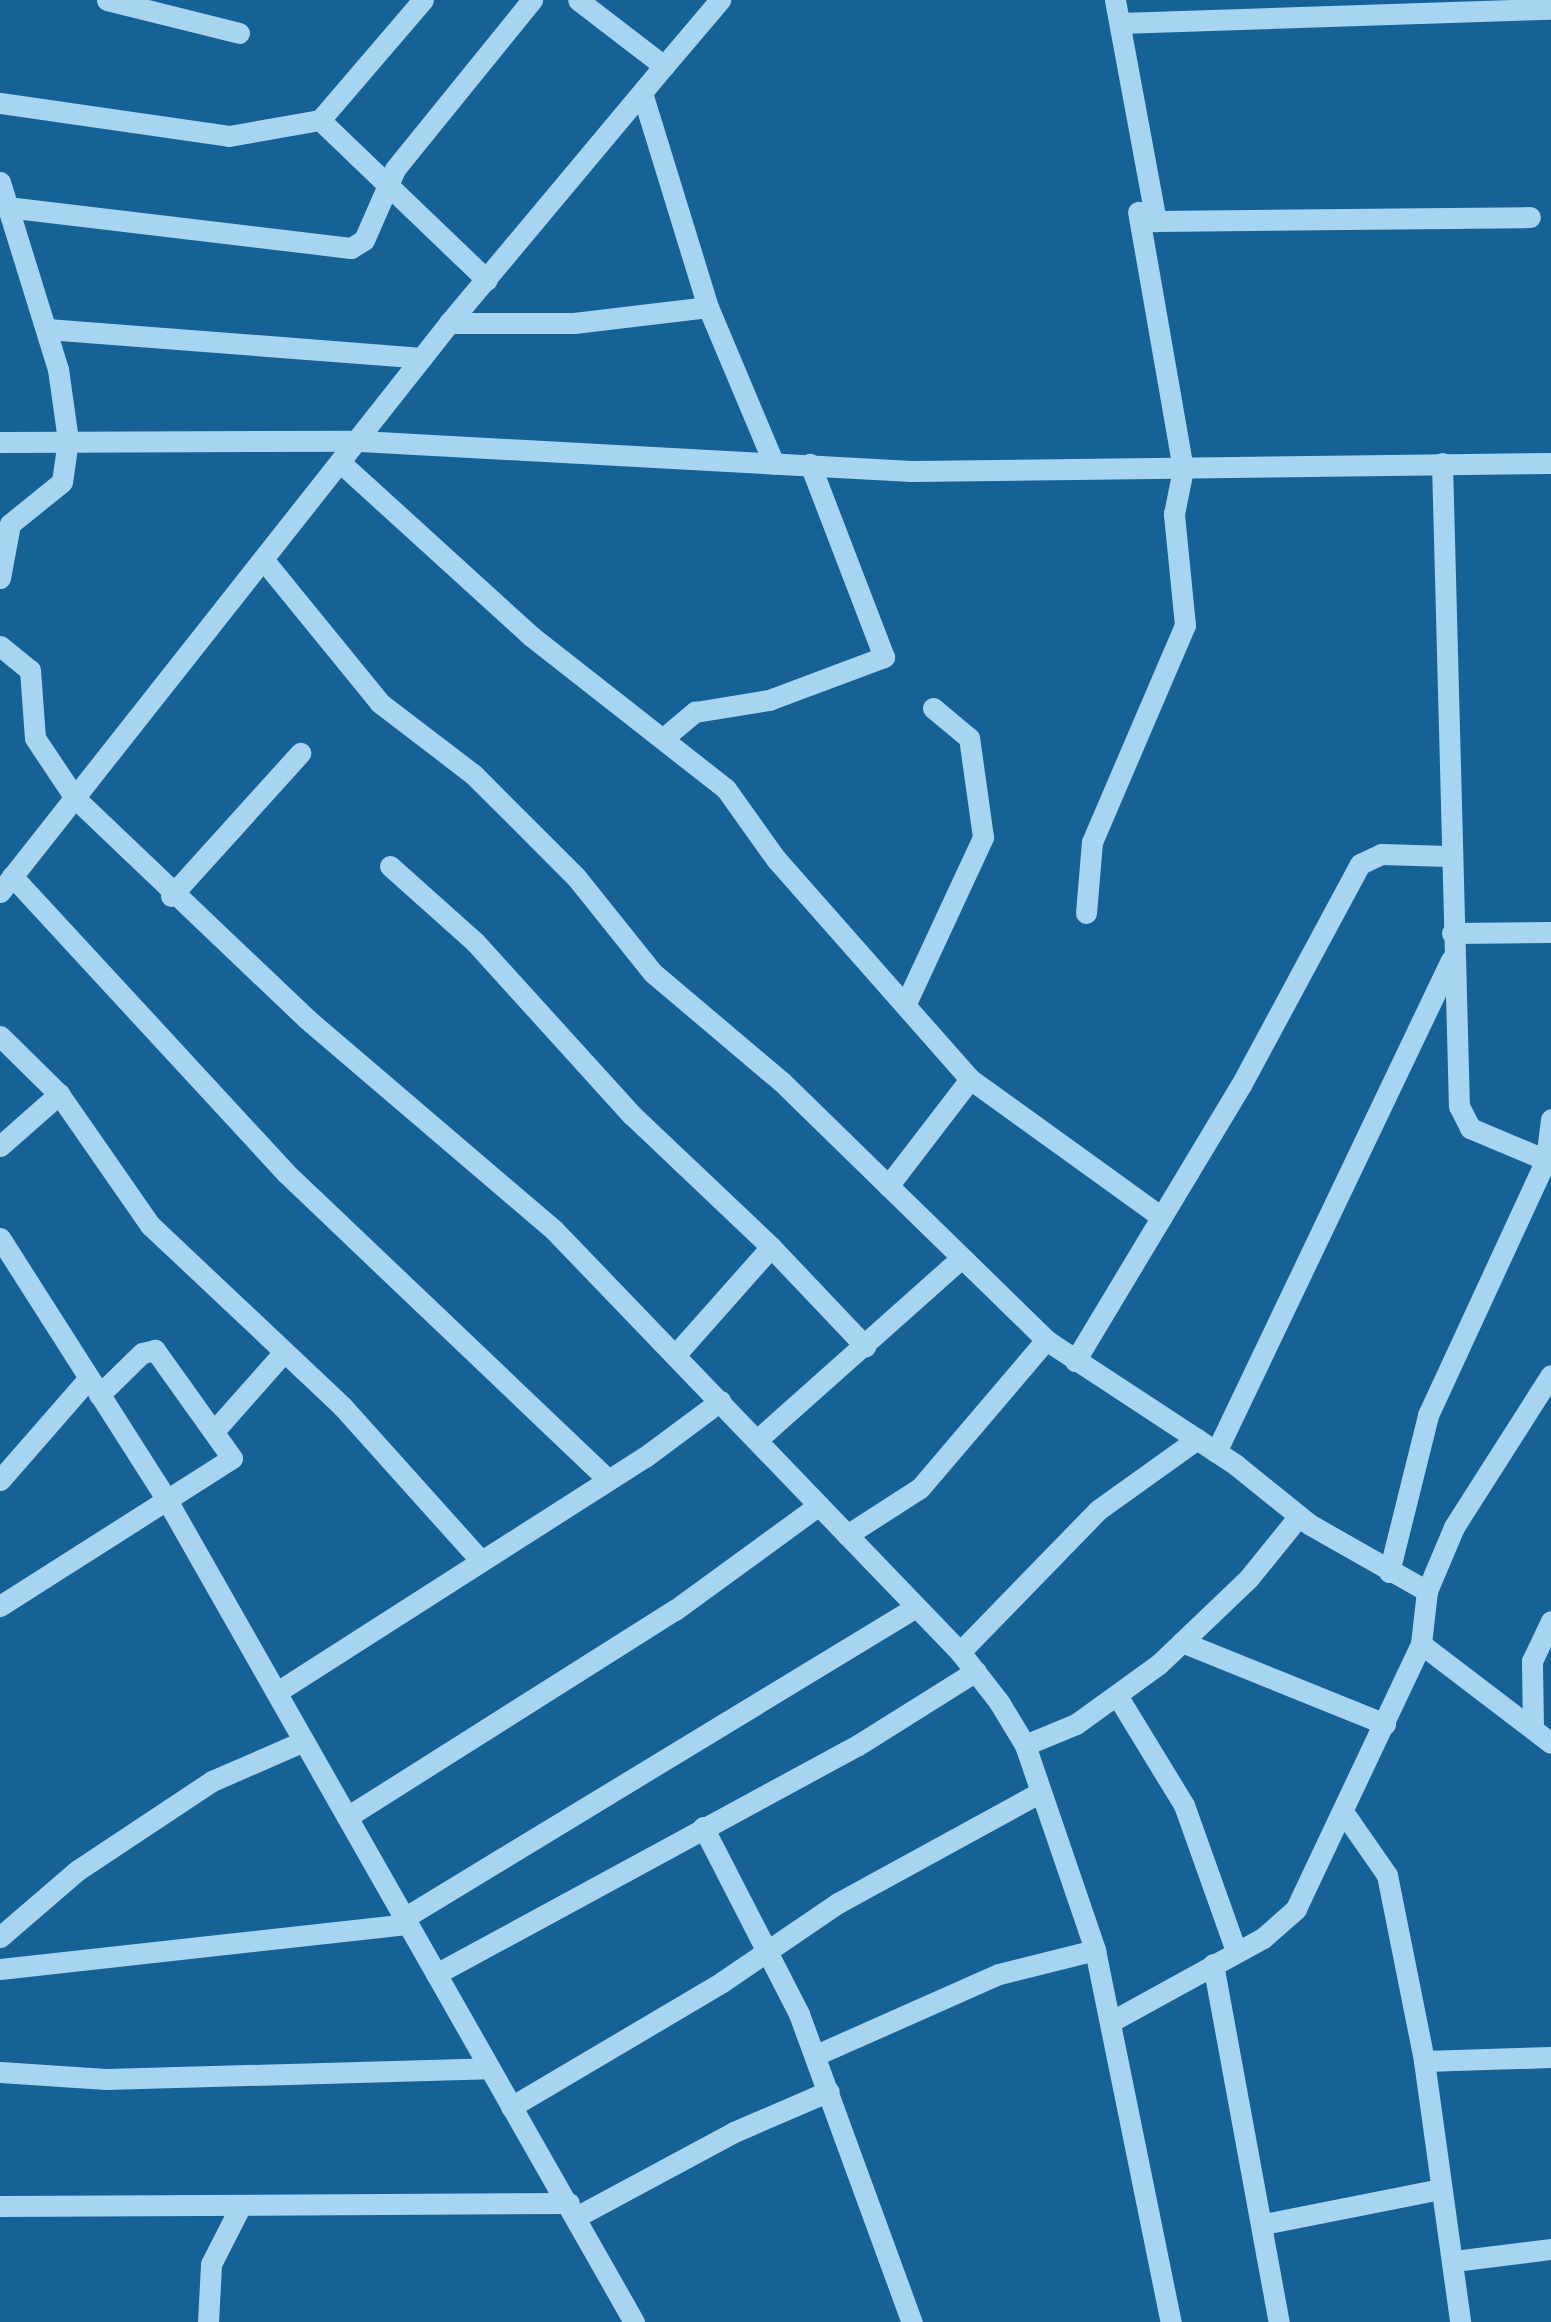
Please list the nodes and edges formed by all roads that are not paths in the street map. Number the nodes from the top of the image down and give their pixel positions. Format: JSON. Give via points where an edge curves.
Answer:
{"nodes":[{"id":1,"x":107,"y":0,"type":"edge"},
{"id":2,"x":423,"y":0,"type":"edge"},
{"id":3,"x":532,"y":0,"type":"edge"},
{"id":4,"x":578,"y":0,"type":"edge"},
{"id":5,"x":720,"y":0,"type":"edge"},
{"id":6,"x":1551,"y":9,"type":"edge"},
{"id":7,"x":1118,"y":11,"type":"edge"},
{"id":8,"x":239,"y":33,"type":"dead end"},
{"id":9,"x":664,"y":66,"type":"junction"},
{"id":10,"x":643,"y":96,"type":"junction"},
{"id":11,"x":0,"y":103,"type":"edge"},
{"id":12,"x":320,"y":120,"type":"junction"},
{"id":13,"x":0,"y":182,"type":"edge"},
{"id":14,"x":384,"y":187,"type":"junction"},
{"id":15,"x":7,"y":207,"type":"junction"},
{"id":16,"x":1138,"y":212,"type":"dead end"},
{"id":17,"x":1530,"y":217,"type":"dead end"},
{"id":18,"x":487,"y":280,"type":"junction"},
{"id":19,"x":708,"y":307,"type":"junction"},
{"id":20,"x":449,"y":322,"type":"junction"},
{"id":21,"x":47,"y":329,"type":"junction"},
{"id":22,"x":422,"y":358,"type":"junction"},
{"id":23,"x":68,"y":440,"type":"junction"},
{"id":24,"x":359,"y":441,"type":"junction"},
{"id":25,"x":0,"y":442,"type":"edge"},
{"id":26,"x":1442,"y":463,"type":"junction"},
{"id":27,"x":1551,"y":463,"type":"edge"},
{"id":28,"x":342,"y":464,"type":"junction"},
{"id":29,"x":774,"y":464,"type":"junction"},
{"id":30,"x":810,"y":464,"type":"junction"},
{"id":31,"x":1184,"y":469,"type":"junction"},
{"id":32,"x":266,"y":563,"type":"junction"},
{"id":33,"x":0,"y":578,"type":"edge"},
{"id":34,"x":0,"y":646,"type":"edge"},
{"id":35,"x":933,"y":708,"type":"dead end"},
{"id":36,"x":666,"y":736,"type":"junction"},
{"id":37,"x":300,"y":753,"type":"dead end"},
{"id":38,"x":75,"y":798,"type":"junction"},
{"id":39,"x":1449,"y":856,"type":"junction"},
{"id":40,"x":390,"y":866,"type":"dead end"},
{"id":41,"x":6,"y":884,"type":"edge"},
{"id":42,"x":171,"y":896,"type":"junction"},
{"id":43,"x":1086,"y":913,"type":"dead end"},
{"id":44,"x":1551,"y":932,"type":"edge"},
{"id":45,"x":1452,"y":933,"type":"junction"},
{"id":46,"x":1452,"y":958,"type":"junction"},
{"id":47,"x":908,"y":1001,"type":"junction"},
{"id":48,"x":0,"y":1036,"type":"edge"},
{"id":49,"x":970,"y":1079,"type":"junction"},
{"id":50,"x":59,"y":1094,"type":"junction"},
{"id":51,"x":1551,"y":1119,"type":"edge"},
{"id":52,"x":0,"y":1146,"type":"edge"},
{"id":53,"x":1549,"y":1161,"type":"edge"},
{"id":54,"x":888,"y":1186,"type":"junction"},
{"id":55,"x":1161,"y":1216,"type":"junction"},
{"id":56,"x":0,"y":1238,"type":"edge"},
{"id":57,"x":771,"y":1247,"type":"junction"},
{"id":58,"x":960,"y":1259,"type":"junction"},
{"id":59,"x":9,"y":1273,"type":"edge"},
{"id":60,"x":1046,"y":1340,"type":"junction"},
{"id":61,"x":866,"y":1346,"type":"junction"},
{"id":62,"x":284,"y":1352,"type":"junction"},
{"id":63,"x":676,"y":1354,"type":"junction"},
{"id":64,"x":1075,"y":1361,"type":"junction"},
{"id":65,"x":1551,"y":1375,"type":"edge"},
{"id":66,"x":94,"y":1387,"type":"junction"},
{"id":67,"x":720,"y":1400,"type":"junction"},
{"id":68,"x":1540,"y":1414,"type":"edge"},
{"id":69,"x":215,"y":1430,"type":"junction"},
{"id":70,"x":757,"y":1439,"type":"junction"},
{"id":71,"x":1207,"y":1446,"type":"junction"},
{"id":72,"x":0,"y":1480,"type":"edge"},
{"id":73,"x":608,"y":1480,"type":"junction"},
{"id":74,"x":168,"y":1502,"type":"junction"},
{"id":75,"x":819,"y":1505,"type":"junction"},
{"id":76,"x":1299,"y":1516,"type":"junction"},
{"id":77,"x":848,"y":1535,"type":"junction"},
{"id":78,"x":480,"y":1560,"type":"junction"},
{"id":79,"x":1389,"y":1572,"type":"junction"},
{"id":80,"x":1427,"y":1591,"type":"junction"},
{"id":81,"x":0,"y":1606,"type":"edge"},
{"id":82,"x":916,"y":1607,"type":"junction"},
{"id":83,"x":1551,"y":1621,"type":"edge"},
{"id":84,"x":1182,"y":1642,"type":"junction"},
{"id":85,"x":1421,"y":1644,"type":"junction"},
{"id":86,"x":960,"y":1652,"type":"junction"},
{"id":87,"x":976,"y":1671,"type":"junction"},
{"id":88,"x":277,"y":1692,"type":"junction"},
{"id":89,"x":1118,"y":1697,"type":"junction"},
{"id":90,"x":1385,"y":1724,"type":"junction"},
{"id":91,"x":1533,"y":1728,"type":"junction"},
{"id":92,"x":304,"y":1741,"type":"junction"},
{"id":93,"x":1551,"y":1743,"type":"edge"},
{"id":94,"x":1024,"y":1745,"type":"junction"},
{"id":95,"x":1039,"y":1793,"type":"junction"},
{"id":96,"x":1346,"y":1816,"type":"junction"},
{"id":97,"x":347,"y":1817,"type":"junction"},
{"id":98,"x":703,"y":1827,"type":"junction"},
{"id":99,"x":406,"y":1921,"type":"junction"},
{"id":100,"x":0,"y":1937,"type":"edge"},
{"id":101,"x":771,"y":1949,"type":"junction"},
{"id":102,"x":1095,"y":1950,"type":"junction"},
{"id":103,"x":1237,"y":1951,"type":"junction"},
{"id":104,"x":1213,"y":1964,"type":"junction"},
{"id":105,"x":0,"y":1969,"type":"edge"},
{"id":106,"x":436,"y":1974,"type":"junction"},
{"id":107,"x":1112,"y":2020,"type":"junction"},
{"id":108,"x":816,"y":2055,"type":"junction"},
{"id":109,"x":1551,"y":2057,"type":"edge"},
{"id":110,"x":1424,"y":2061,"type":"junction"},
{"id":111,"x":489,"y":2068,"type":"junction"},
{"id":112,"x":0,"y":2072,"type":"edge"},
{"id":113,"x":829,"y":2091,"type":"junction"},
{"id":114,"x":511,"y":2107,"type":"junction"},
{"id":115,"x":1441,"y":2188,"type":"junction"},
{"id":116,"x":0,"y":2206,"type":"edge"},
{"id":117,"x":238,"y":2210,"type":"junction"},
{"id":118,"x":573,"y":2210,"type":"junction"},
{"id":119,"x":1264,"y":2224,"type":"junction"},
{"id":120,"x":1551,"y":2249,"type":"edge"},
{"id":121,"x":1454,"y":2261,"type":"junction"},
{"id":122,"x":208,"y":2322,"type":"edge"},
{"id":123,"x":634,"y":2322,"type":"edge"},
{"id":124,"x":912,"y":2322,"type":"edge"},
{"id":125,"x":1172,"y":2322,"type":"edge"},
{"id":126,"x":1279,"y":2322,"type":"edge"},
{"id":127,"x":1460,"y":2322,"type":"edge"}],
"edges":[{"from":1,"to":8,"type":"street"},
{"from":2,"to":12,"type":"street"},
{"from":3,"to":14,"type":"street"},
{"from":4,"to":9,"type":"street"},
{"from":5,"to":9,"type":"street"},
{"from":6,"to":7,"type":"street"},
{"from":7,"to":17,"type":"street","via":[[1156,221]]},
{"from":9,"to":10,"type":"street"},
{"from":10,"to":18,"type":"street"},
{"from":10,"to":19,"type":"street"},
{"from":11,"to":12,"type":"street","via":[[229,136]]},
{"from":12,"to":14,"type":"street"},
{"from":13,"to":15,"type":"street"},
{"from":14,"to":15,"type":"street","via":[[364,240],[351,248]]},
{"from":14,"to":18,"type":"street"},
{"from":15,"to":21,"type":"street"},
{"from":16,"to":31,"type":"street"},
{"from":18,"to":20,"type":"street"},
{"from":19,"to":20,"type":"street","via":[[574,323]]},
{"from":19,"to":29,"type":"street"},
{"from":20,"to":22,"type":"street"},
{"from":21,"to":22,"type":"street"},
{"from":21,"to":23,"type":"street"},
{"from":22,"to":24,"type":"street"},
{"from":23,"to":24,"type":"street"},
{"from":23,"to":25,"type":"street"},
{"from":23,"to":33,"type":"street","via":[[62,482],[10,524]]},
{"from":24,"to":28,"type":"street"},
{"from":24,"to":29,"type":"street"},
{"from":26,"to":27,"type":"street"},
{"from":26,"to":31,"type":"street"},
{"from":26,"to":39,"type":"street"},
{"from":28,"to":32,"type":"street"},
{"from":28,"to":36,"type":"street","via":[[531,636]]},
{"from":29,"to":30,"type":"street"},
{"from":30,"to":31,"type":"street"},
{"from":30,"to":36,"type":"street","via":[[884,657],[769,700],[695,712]]},
{"from":31,"to":43,"type":"street","via":[[1174,514],[1185,626],[1092,842]]},
{"from":32,"to":38,"type":"street"},
{"from":32,"to":54,"type":"street","via":[[380,703],[473,773],[576,877],[653,974],[782,1082]]},
{"from":34,"to":38,"type":"street","via":[[30,670],[35,738]]},
{"from":35,"to":47,"type":"street","via":[[969,738],[983,837]]},
{"from":36,"to":47,"type":"street","via":[[726,789],[776,859]]},
{"from":37,"to":42,"type":"street"},
{"from":38,"to":41,"type":"street"},
{"from":38,"to":42,"type":"street"},
{"from":39,"to":45,"type":"street"},
{"from":39,"to":55,"type":"street","via":[[1381,854],[1360,864]]},
{"from":40,"to":57,"type":"street"},
{"from":41,"to":73,"type":"street","via":[[286,1173]]},
{"from":42,"to":63,"type":"street","via":[[554,1230]]},
{"from":44,"to":45,"type":"street"},
{"from":45,"to":46,"type":"street"},
{"from":46,"to":53,"type":"street","via":[[1464,1121]]},
{"from":46,"to":71,"type":"street"},
{"from":47,"to":49,"type":"street"},
{"from":48,"to":50,"type":"street"},
{"from":49,"to":54,"type":"street"},
{"from":49,"to":55,"type":"street"},
{"from":50,"to":52,"type":"street"},
{"from":50,"to":62,"type":"street","via":[[150,1225]]},
{"from":51,"to":53,"type":"street"},
{"from":53,"to":79,"type":"street","via":[[1427,1415]]},
{"from":54,"to":58,"type":"street"},
{"from":55,"to":64,"type":"street"},
{"from":56,"to":59,"type":"street"},
{"from":57,"to":61,"type":"street"},
{"from":57,"to":63,"type":"street"},
{"from":58,"to":60,"type":"street"},
{"from":58,"to":61,"type":"street"},
{"from":59,"to":66,"type":"street"},
{"from":60,"to":64,"type":"street"},
{"from":60,"to":77,"type":"street","via":[[920,1488]]},
{"from":61,"to":70,"type":"street"},
{"from":62,"to":69,"type":"street"},
{"from":62,"to":78,"type":"street"},
{"from":63,"to":67,"type":"street"},
{"from":64,"to":71,"type":"street"},
{"from":65,"to":68,"type":"street"},
{"from":66,"to":69,"type":"street","via":[[151,1348]]},
{"from":66,"to":72,"type":"street"},
{"from":66,"to":74,"type":"street"},
{"from":67,"to":70,"type":"street"},
{"from":67,"to":73,"type":"street"},
{"from":68,"to":80,"type":"street","via":[[1454,1528]]},
{"from":69,"to":74,"type":"street","via":[[232,1459]]},
{"from":70,"to":75,"type":"street"},
{"from":71,"to":76,"type":"street"},
{"from":71,"to":86,"type":"street","via":[[1098,1510]]},
{"from":73,"to":78,"type":"street"},
{"from":74,"to":81,"type":"street"},
{"from":74,"to":88,"type":"street"},
{"from":75,"to":77,"type":"street"},
{"from":75,"to":97,"type":"street","via":[[675,1610]]},
{"from":76,"to":79,"type":"street"},
{"from":76,"to":84,"type":"street"},
{"from":77,"to":82,"type":"street"},
{"from":78,"to":88,"type":"street"},
{"from":79,"to":80,"type":"street"},
{"from":80,"to":85,"type":"street"},
{"from":82,"to":86,"type":"street"},
{"from":82,"to":99,"type":"street"},
{"from":83,"to":91,"type":"street","via":[[1532,1661]]},
{"from":84,"to":89,"type":"street"},
{"from":84,"to":90,"type":"street"},
{"from":85,"to":90,"type":"street"},
{"from":85,"to":91,"type":"street"},
{"from":86,"to":87,"type":"street"},
{"from":87,"to":94,"type":"street"},
{"from":87,"to":98,"type":"street"},
{"from":88,"to":92,"type":"street"},
{"from":89,"to":94,"type":"street"},
{"from":89,"to":103,"type":"street","via":[[1184,1805]]},
{"from":90,"to":96,"type":"street"},
{"from":91,"to":93,"type":"street"},
{"from":92,"to":97,"type":"street"},
{"from":92,"to":100,"type":"street","via":[[212,1781],[78,1870]]},
{"from":94,"to":95,"type":"street"},
{"from":95,"to":101,"type":"street","via":[[838,1903]]},
{"from":95,"to":102,"type":"street"},
{"from":96,"to":103,"type":"street","via":[[1296,1909]]},
{"from":96,"to":110,"type":"street","via":[[1387,1876]]},
{"from":97,"to":99,"type":"street"},
{"from":98,"to":101,"type":"street"},
{"from":98,"to":106,"type":"street"},
{"from":99,"to":105,"type":"street"},
{"from":99,"to":106,"type":"street"},
{"from":101,"to":108,"type":"street"},
{"from":101,"to":114,"type":"street"},
{"from":102,"to":107,"type":"street"},
{"from":102,"to":108,"type":"street","via":[[1000,1974]]},
{"from":103,"to":104,"type":"street"},
{"from":104,"to":107,"type":"street"},
{"from":104,"to":119,"type":"street"},
{"from":106,"to":111,"type":"street"},
{"from":107,"to":125,"type":"street"},
{"from":108,"to":113,"type":"street"},
{"from":109,"to":110,"type":"street"},
{"from":110,"to":115,"type":"street"},
{"from":111,"to":112,"type":"street","via":[[106,2079]]},
{"from":111,"to":114,"type":"street"},
{"from":113,"to":118,"type":"street"},
{"from":113,"to":124,"type":"street"},
{"from":114,"to":118,"type":"street"},
{"from":115,"to":119,"type":"street"},
{"from":115,"to":121,"type":"street"},
{"from":116,"to":117,"type":"street"},
{"from":117,"to":118,"type":"street"},
{"from":117,"to":122,"type":"street","via":[[211,2264]]},
{"from":118,"to":123,"type":"street"},
{"from":119,"to":126,"type":"street"},
{"from":120,"to":121,"type":"street"},
{"from":121,"to":127,"type":"street"}]}
